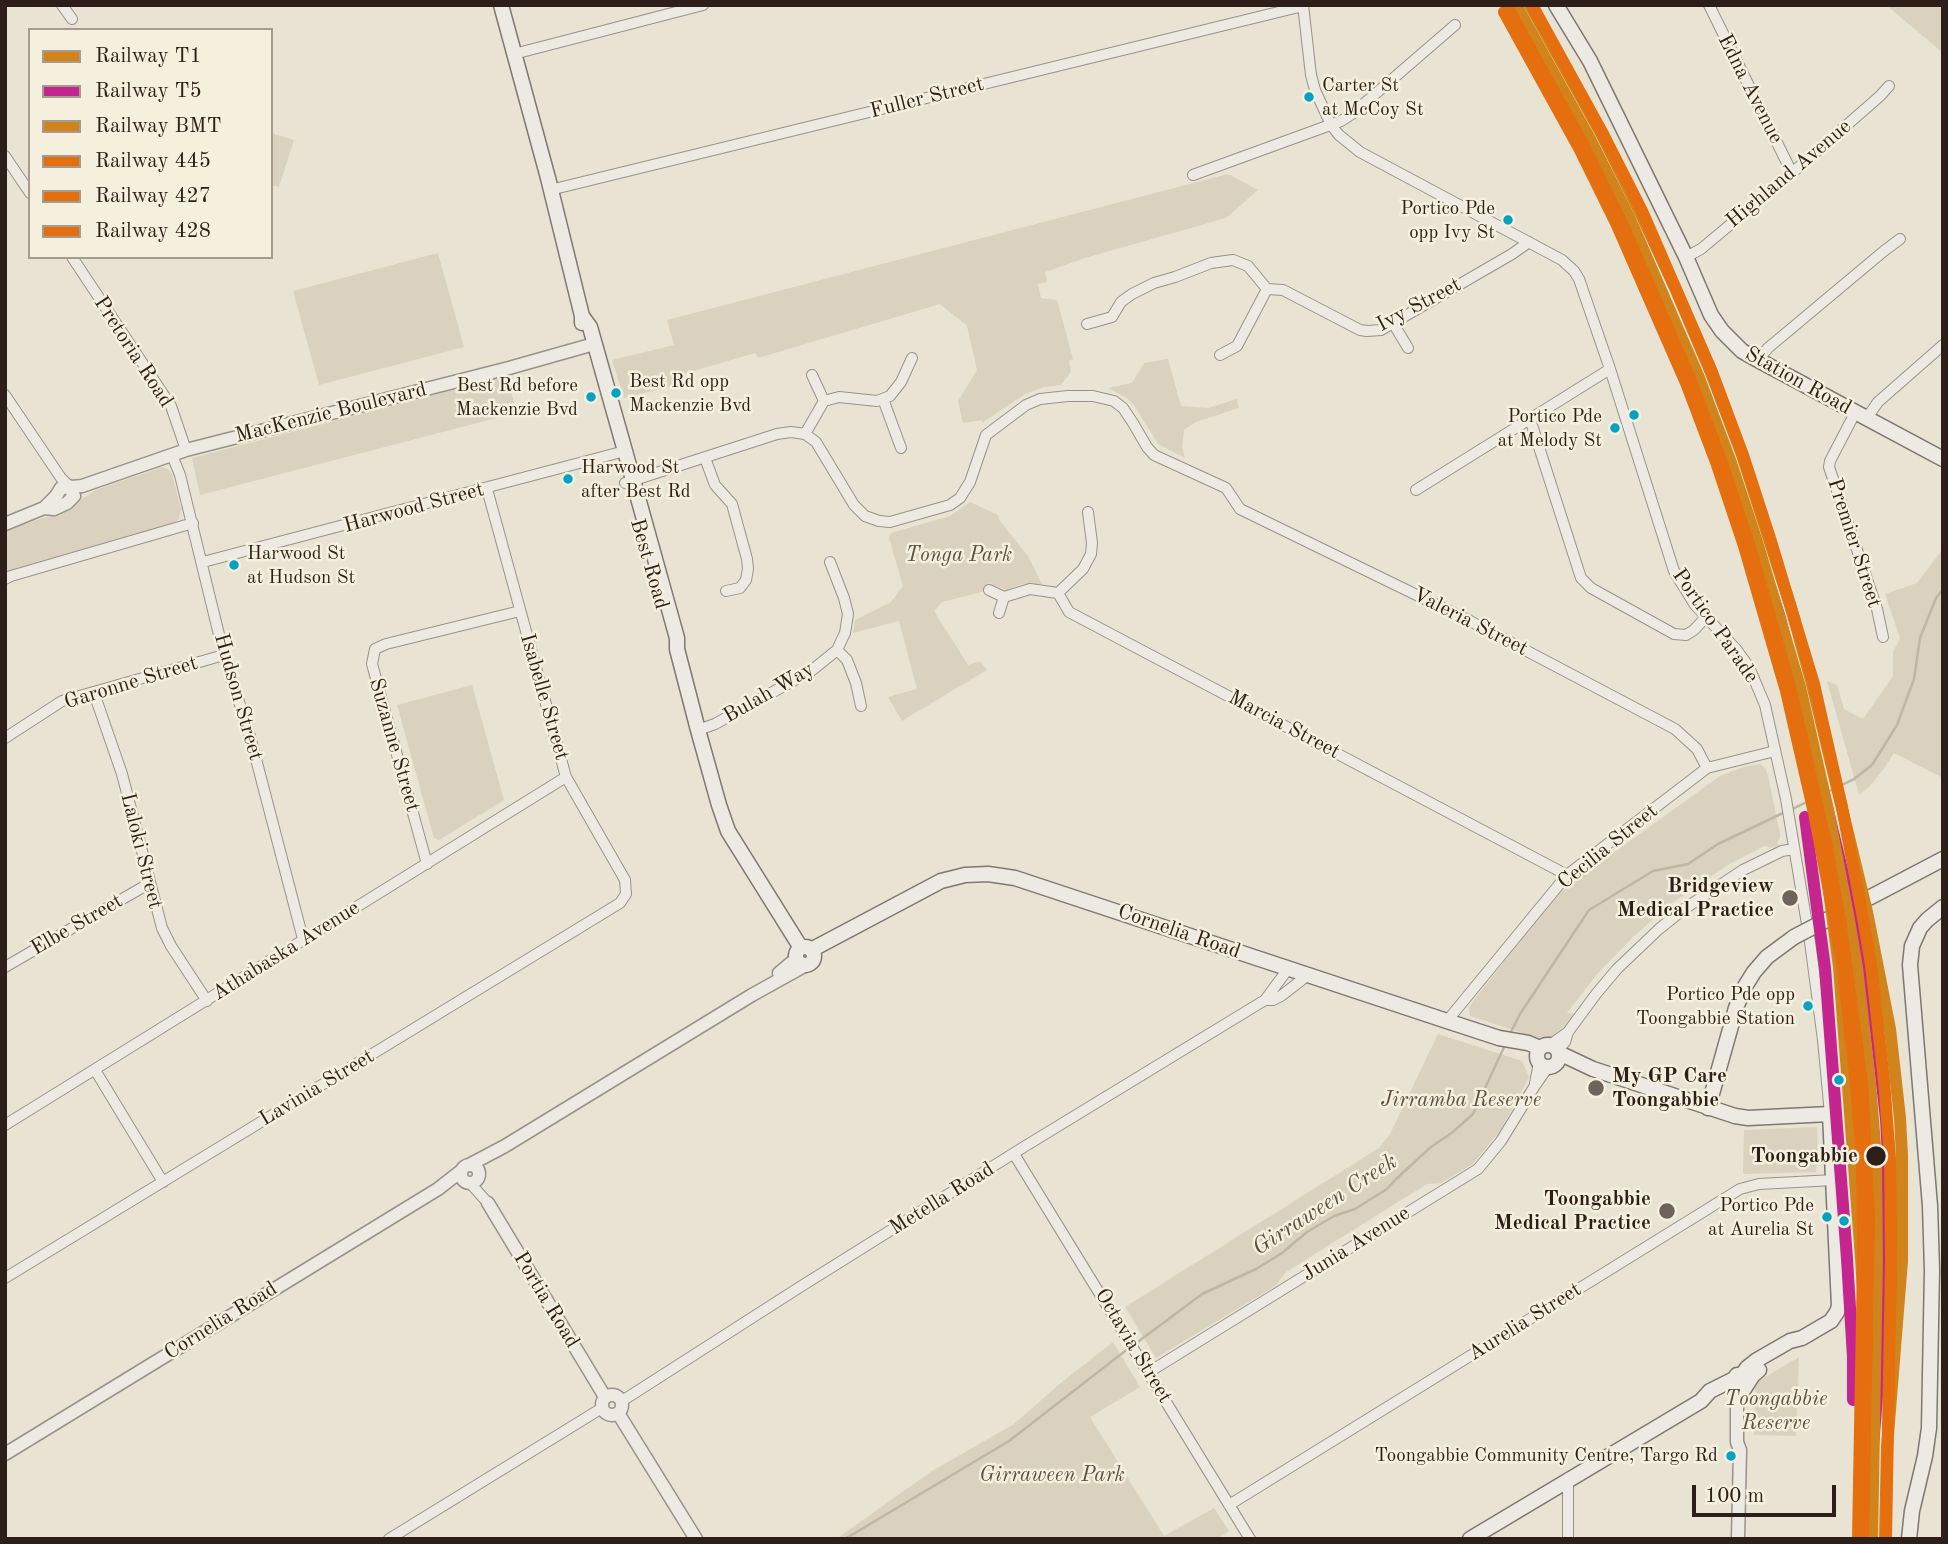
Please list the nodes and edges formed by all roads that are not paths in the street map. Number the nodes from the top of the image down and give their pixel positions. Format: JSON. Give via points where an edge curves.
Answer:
{"nodes":[{"id":1,"x":62,"y":5,"type":"edge"},
{"id":2,"x":501,"y":5,"type":"edge"},
{"id":3,"x":703,"y":5,"type":"edge"},
{"id":4,"x":1556,"y":5,"type":"edge"},
{"id":5,"x":1709,"y":5,"type":"edge"},
{"id":6,"x":1303,"y":6,"type":"edge"},
{"id":7,"x":72,"y":19,"type":"dead end"},
{"id":8,"x":1455,"y":25,"type":"dead end"},
{"id":9,"x":514,"y":54,"type":"junction"},
{"id":10,"x":1889,"y":86,"type":"dead end"},
{"id":11,"x":1331,"y":125,"type":"junction"},
{"id":12,"x":5,"y":156,"type":"edge"},
{"id":13,"x":1792,"y":173,"type":"junction"},
{"id":14,"x":1193,"y":175,"type":"dead end"},
{"id":15,"x":28,"y":190,"type":"edge"},
{"id":16,"x":550,"y":190,"type":"junction"},
{"id":17,"x":1900,"y":239,"type":"dead end"},
{"id":18,"x":1529,"y":242,"type":"junction"},
{"id":19,"x":1686,"y":257,"type":"junction"},
{"id":20,"x":73,"y":259,"type":"edge"},
{"id":21,"x":1267,"y":289,"type":"junction"},
{"id":22,"x":1393,"y":323,"type":"junction"},
{"id":23,"x":1087,"y":324,"type":"dead end"},
{"id":24,"x":590,"y":345,"type":"junction"},
{"id":25,"x":1943,"y":345,"type":"edge"},
{"id":26,"x":1408,"y":348,"type":"dead end"},
{"id":27,"x":1220,"y":355,"type":"dead end"},
{"id":28,"x":912,"y":358,"type":"dead end"},
{"id":29,"x":1758,"y":360,"type":"junction"},
{"id":30,"x":1610,"y":369,"type":"junction"},
{"id":31,"x":812,"y":374,"type":"dead end"},
{"id":32,"x":5,"y":396,"type":"edge"},
{"id":33,"x":883,"y":399,"type":"junction"},
{"id":34,"x":824,"y":401,"type":"junction"},
{"id":35,"x":1861,"y":416,"type":"junction"},
{"id":36,"x":1530,"y":419,"type":"junction"},
{"id":37,"x":805,"y":434,"type":"junction"},
{"id":38,"x":901,"y":448,"type":"dead end"},
{"id":39,"x":186,"y":450,"type":"junction"},
{"id":40,"x":621,"y":452,"type":"junction"},
{"id":41,"x":172,"y":455,"type":"junction"},
{"id":42,"x":705,"y":458,"type":"junction"},
{"id":43,"x":1943,"y":459,"type":"edge"},
{"id":44,"x":629,"y":482,"type":"junction"},
{"id":45,"x":69,"y":486,"type":"junction"},
{"id":46,"x":487,"y":489,"type":"junction"},
{"id":47,"x":1416,"y":490,"type":"dead end"},
{"id":48,"x":1088,"y":512,"type":"dead end"},
{"id":49,"x":193,"y":523,"type":"junction"},
{"id":50,"x":5,"y":524,"type":"edge"},
{"id":51,"x":203,"y":562,"type":"junction"},
{"id":52,"x":830,"y":562,"type":"dead end"},
{"id":53,"x":5,"y":579,"type":"edge"},
{"id":54,"x":989,"y":590,"type":"dead end"},
{"id":55,"x":726,"y":591,"type":"dead end"},
{"id":56,"x":1058,"y":593,"type":"junction"},
{"id":57,"x":1004,"y":597,"type":"junction"},
{"id":58,"x":520,"y":611,"type":"junction"},
{"id":59,"x":999,"y":613,"type":"dead end"},
{"id":60,"x":1706,"y":617,"type":"junction"},
{"id":61,"x":1883,"y":637,"type":"dead end"},
{"id":62,"x":837,"y":650,"type":"junction"},
{"id":63,"x":224,"y":655,"type":"junction"},
{"id":64,"x":94,"y":693,"type":"junction"},
{"id":65,"x":861,"y":706,"type":"dead end"},
{"id":66,"x":698,"y":730,"type":"junction"},
{"id":67,"x":5,"y":738,"type":"edge"},
{"id":68,"x":1775,"y":751,"type":"junction"},
{"id":69,"x":1707,"y":768,"type":"junction"},
{"id":70,"x":566,"y":778,"type":"junction"},
{"id":71,"x":1794,"y":849,"type":"junction"},
{"id":72,"x":1943,"y":859,"type":"edge"},
{"id":73,"x":428,"y":864,"type":"junction"},
{"id":74,"x":1567,"y":874,"type":"junction"},
{"id":75,"x":150,"y":883,"type":"junction"},
{"id":76,"x":626,"y":894,"type":"joint"},
{"id":77,"x":1943,"y":907,"type":"edge"},
{"id":78,"x":303,"y":939,"type":"junction"},
{"id":79,"x":805,"y":956,"type":"junction"},
{"id":80,"x":5,"y":967,"type":"edge"},
{"id":81,"x":1288,"y":969,"type":"junction"},
{"id":82,"x":1308,"y":975,"type":"junction"},
{"id":83,"x":1265,"y":1000,"type":"junction"},
{"id":84,"x":207,"y":1001,"type":"junction"},
{"id":85,"x":1447,"y":1021,"type":"junction"},
{"id":86,"x":1544,"y":1054,"type":"junction"},
{"id":87,"x":95,"y":1070,"type":"junction"},
{"id":88,"x":1708,"y":1108,"type":"junction"},
{"id":89,"x":1830,"y":1114,"type":"junction"},
{"id":90,"x":5,"y":1125,"type":"edge"},
{"id":91,"x":1014,"y":1154,"type":"junction"},
{"id":92,"x":470,"y":1175,"type":"junction"},
{"id":93,"x":1834,"y":1180,"type":"junction"},
{"id":94,"x":163,"y":1182,"type":"junction"},
{"id":95,"x":488,"y":1203,"type":"joint"},
{"id":96,"x":1936,"y":1207,"type":"edge"},
{"id":97,"x":5,"y":1278,"type":"edge"},
{"id":98,"x":1149,"y":1372,"type":"junction"},
{"id":99,"x":1740,"y":1383,"type":"junction"},
{"id":100,"x":603,"y":1402,"type":"junction"},
{"id":101,"x":620,"y":1407,"type":"junction"},
{"id":102,"x":5,"y":1454,"type":"edge"},
{"id":103,"x":1569,"y":1478,"type":"junction"},
{"id":104,"x":1229,"y":1505,"type":"junction"},
{"id":105,"x":1472,"y":1538,"type":"edge"},
{"id":106,"x":390,"y":1539,"type":"edge"},
{"id":107,"x":696,"y":1539,"type":"edge"},
{"id":108,"x":1250,"y":1539,"type":"edge"},
{"id":109,"x":1568,"y":1539,"type":"edge"},
{"id":110,"x":1738,"y":1539,"type":"edge"},
{"id":111,"x":1909,"y":1539,"type":"edge"}],
"edges":[{"from":1,"to":7,"type":"street"},
{"from":2,"to":9,"type":"main road","name":"Best Road"},
{"from":3,"to":9,"type":"street"},
{"from":4,"to":19,"type":"main road","name":"Station Road","via":[[1590,61]]},
{"from":5,"to":13,"type":"street","name":"Edna Avenue"},
{"from":6,"to":11,"type":"street","via":[[1311,75]]},
{"from":6,"to":16,"type":"street","name":"Fuller Street"},
{"from":8,"to":11,"type":"street","via":[[1352,114]]},
{"from":9,"to":16,"type":"main road","name":"Best Road"},
{"from":10,"to":13,"type":"street","name":"Highland Avenue"},
{"from":11,"to":14,"type":"street"},
{"from":11,"to":18,"type":"street","name":"Portico Parade","via":[[1360,152]]},
{"from":12,"to":15,"type":"street"},
{"from":13,"to":19,"type":"street","name":"Highland Avenue"},
{"from":16,"to":24,"type":"main road","name":"Best Road","via":[[582,331]]},
{"from":17,"to":29,"type":"street"},
{"from":18,"to":22,"type":"street","name":"Ivy Street"},
{"from":18,"to":30,"type":"street","name":"Portico Parade","via":[[1574,271]]},
{"from":19,"to":29,"type":"main road","name":"Station Road","via":[[1722,331]]},
{"from":20,"to":39,"type":"street","name":"Pretoria Road","via":[[171,406]]},
{"from":21,"to":22,"type":"street","name":"Ivy Street","via":[[1283,290],[1360,330],[1381,330]]},
{"from":21,"to":23,"type":"street","via":[[1248,266],[1233,260],[1211,263],[1154,283],[1121,302],[1112,317]]},
{"from":21,"to":27,"type":"street","via":[[1237,346]]},
{"from":22,"to":26,"type":"street"},
{"from":24,"to":39,"type":"street","name":"MacKenzie Boulevard"},
{"from":24,"to":40,"type":"main road","name":"Best Road"},
{"from":25,"to":35,"type":"street","name":"Premier Street"},
{"from":28,"to":33,"type":"street","via":[[901,382]]},
{"from":29,"to":35,"type":"main road","name":"Station Road"},
{"from":30,"to":36,"type":"street"},
{"from":30,"to":60,"type":"street","name":"Portico Parade","via":[[1674,571]]},
{"from":31,"to":34,"type":"street"},
{"from":32,"to":45,"type":"street"},
{"from":33,"to":34,"type":"street"},
{"from":33,"to":38,"type":"street"},
{"from":34,"to":37,"type":"street"},
{"from":35,"to":43,"type":"main road","name":"Station Road"},
{"from":35,"to":61,"type":"street","name":"Premier Street","via":[[1829,467]]},
{"from":36,"to":47,"type":"street"},
{"from":36,"to":60,"type":"street","via":[[1581,578],[1674,634],[1686,635]]},
{"from":37,"to":42,"type":"street","via":[[777,434]]},
{"from":37,"to":69,"type":"street","name":"Valeria Street","via":[[821,449],[854,505],[865,516],[890,522],[960,498],[986,435],[1026,405],[1052,397],[1093,396],[1114,401],[1154,455],[1226,488],[1240,509],[1470,621],[1675,729],[1697,749]]},
{"from":39,"to":41,"type":"street","name":"MacKenzie Boulevard"},
{"from":40,"to":44,"type":"main road","name":"Best Road"},
{"from":40,"to":46,"type":"street","name":"Harwood Street"},
{"from":41,"to":45,"type":"street","name":"MacKenzie Boulevard","via":[[82,486]]},
{"from":41,"to":49,"type":"street","name":"Hudson Street"},
{"from":42,"to":44,"type":"street"},
{"from":42,"to":55,"type":"street","via":[[715,485],[732,504],[747,559],[748,575],[743,584]]},
{"from":44,"to":66,"type":"main road","name":"Best Road"},
{"from":45,"to":50,"type":"street","via":[[74,496],[67,503]]},
{"from":46,"to":51,"type":"street","name":"Harwood Street"},
{"from":46,"to":58,"type":"street","name":"Isabelle Street"},
{"from":48,"to":56,"type":"street","via":[[1091,554],[1083,569]]},
{"from":49,"to":51,"type":"street","name":"Hudson Street"},
{"from":49,"to":53,"type":"street"},
{"from":51,"to":63,"type":"street","name":"Hudson Street"},
{"from":52,"to":62,"type":"street","name":"Bulah Way","via":[[848,614]]},
{"from":54,"to":57,"type":"street"},
{"from":56,"to":57,"type":"street","via":[[1030,589]]},
{"from":56,"to":74,"type":"street","name":"Marcia Street","via":[[1069,612],[1078,617]]},
{"from":57,"to":59,"type":"street"},
{"from":58,"to":70,"type":"street","name":"Isabelle Street"},
{"from":58,"to":73,"type":"street","name":"Suzanne Street","via":[[375,649],[372,664]]},
{"from":60,"to":68,"type":"street","name":"Portico Parade","via":[[1749,667],[1765,705]]},
{"from":62,"to":65,"type":"street","name":"Bulah Way","via":[[847,660]]},
{"from":62,"to":66,"type":"street","name":"Bulah Way","via":[[811,671]]},
{"from":63,"to":64,"type":"street","name":"Garonne Street"},
{"from":63,"to":78,"type":"street","name":"Hudson Street"},
{"from":64,"to":67,"type":"street","name":"Garonne Street","via":[[62,701]]},
{"from":64,"to":75,"type":"street","name":"Laloki Street","via":[[122,774]]},
{"from":66,"to":79,"type":"main road","name":"Best Road","via":[[728,831]]},
{"from":68,"to":69,"type":"street","name":"Cecilia Street"},
{"from":68,"to":71,"type":"street","name":"Portico Parade"},
{"from":69,"to":74,"type":"street","name":"Cecilia Street"},
{"from":70,"to":73,"type":"street","name":"Athabaska Avenue"},
{"from":70,"to":76,"type":"street","name":"Isabelle Street","via":[[625,880]]},
{"from":71,"to":86,"type":"street","name":"Junia Avenue","via":[[1760,861],[1684,909],[1618,970]]},
{"from":71,"to":89,"type":"street","name":"Portico Parade","via":[[1824,1040]]},
{"from":72,"to":88,"type":"main road","bridge":true,"via":[[1794,937],[1767,957],[1735,1008]]},
{"from":73,"to":78,"type":"street","name":"Athabaska Avenue"},
{"from":74,"to":85,"type":"street","name":"Cecilia Street"},
{"from":75,"to":80,"type":"street","name":"Elbe Street"},
{"from":75,"to":84,"type":"street","name":"Laloki Street","via":[[166,937]]},
{"from":76,"to":94,"type":"street","name":"Lavinia Street","via":[[620,903]]},
{"from":77,"to":96,"type":"main road","via":[[1920,928],[1910,965]]},
{"from":78,"to":84,"type":"street","name":"Athabaska Avenue"},
{"from":79,"to":81,"type":"main road","name":"Cornelia Road","via":[[941,881],[988,874],[1015,878]]},
{"from":79,"to":92,"type":"street","name":"Cornelia Road","via":[[752,995],[505,1146]]},
{"from":81,"to":82,"type":"main road","name":"Cornelia Road"},
{"from":81,"to":83,"type":"street","name":"Metella Road"},
{"from":82,"to":83,"type":"street","name":"Metella Road","via":[[1281,996]]},
{"from":82,"to":85,"type":"main road","name":"Cornelia Road"},
{"from":83,"to":91,"type":"street","name":"Metella Road"},
{"from":84,"to":87,"type":"street","name":"Athabaska Avenue"},
{"from":85,"to":86,"type":"main road","name":"Cornelia Road"},
{"from":86,"to":88,"type":"main road","name":"Cornelia Road","via":[[1569,1068],[1592,1069]]},
{"from":86,"to":98,"type":"street","name":"Junia Avenue","via":[[1534,1087],[1502,1141],[1478,1168]]},
{"from":87,"to":90,"type":"street","name":"Athabaska Avenue"},
{"from":87,"to":94,"type":"street"},
{"from":88,"to":89,"type":"main road","name":"Cornelia Road","via":[[1748,1118]]},
{"from":89,"to":93,"type":"main road","name":"Portico Parade"},
{"from":91,"to":98,"type":"street","name":"Octavia Street"},
{"from":91,"to":101,"type":"street","name":"Metella Road","via":[[800,1287]]},
{"from":92,"to":95,"type":"street","name":"Portia Road"},
{"from":92,"to":102,"type":"street","name":"Cornelia Road","via":[[438,1189]]},
{"from":93,"to":99,"type":"main road","name":"Portico Parade","via":[[1839,1300],[1835,1317]]},
{"from":93,"to":104,"type":"street","name":"Aurelia Street","via":[[1740,1189]]},
{"from":94,"to":97,"type":"street","name":"Lavinia Street"},
{"from":95,"to":100,"type":"street","name":"Portia Road"},
{"from":96,"to":111,"type":"main road","via":[[1928,1428]]},
{"from":98,"to":104,"type":"street","name":"Octavia Street"},
{"from":99,"to":103,"type":"main road","via":[[1710,1391],[1701,1401]]},
{"from":99,"to":110,"type":"street","via":[[1744,1443],[1740,1450]]},
{"from":100,"to":101,"type":"street","via":[[614,1394]]},
{"from":100,"to":101,"type":"street","via":[[608,1415]]},
{"from":100,"to":106,"type":"street"},
{"from":101,"to":107,"type":"street"},
{"from":103,"to":105,"type":"main road"},
{"from":103,"to":109,"type":"street"},
{"from":104,"to":108,"type":"street","name":"Octavia Street"}]}
